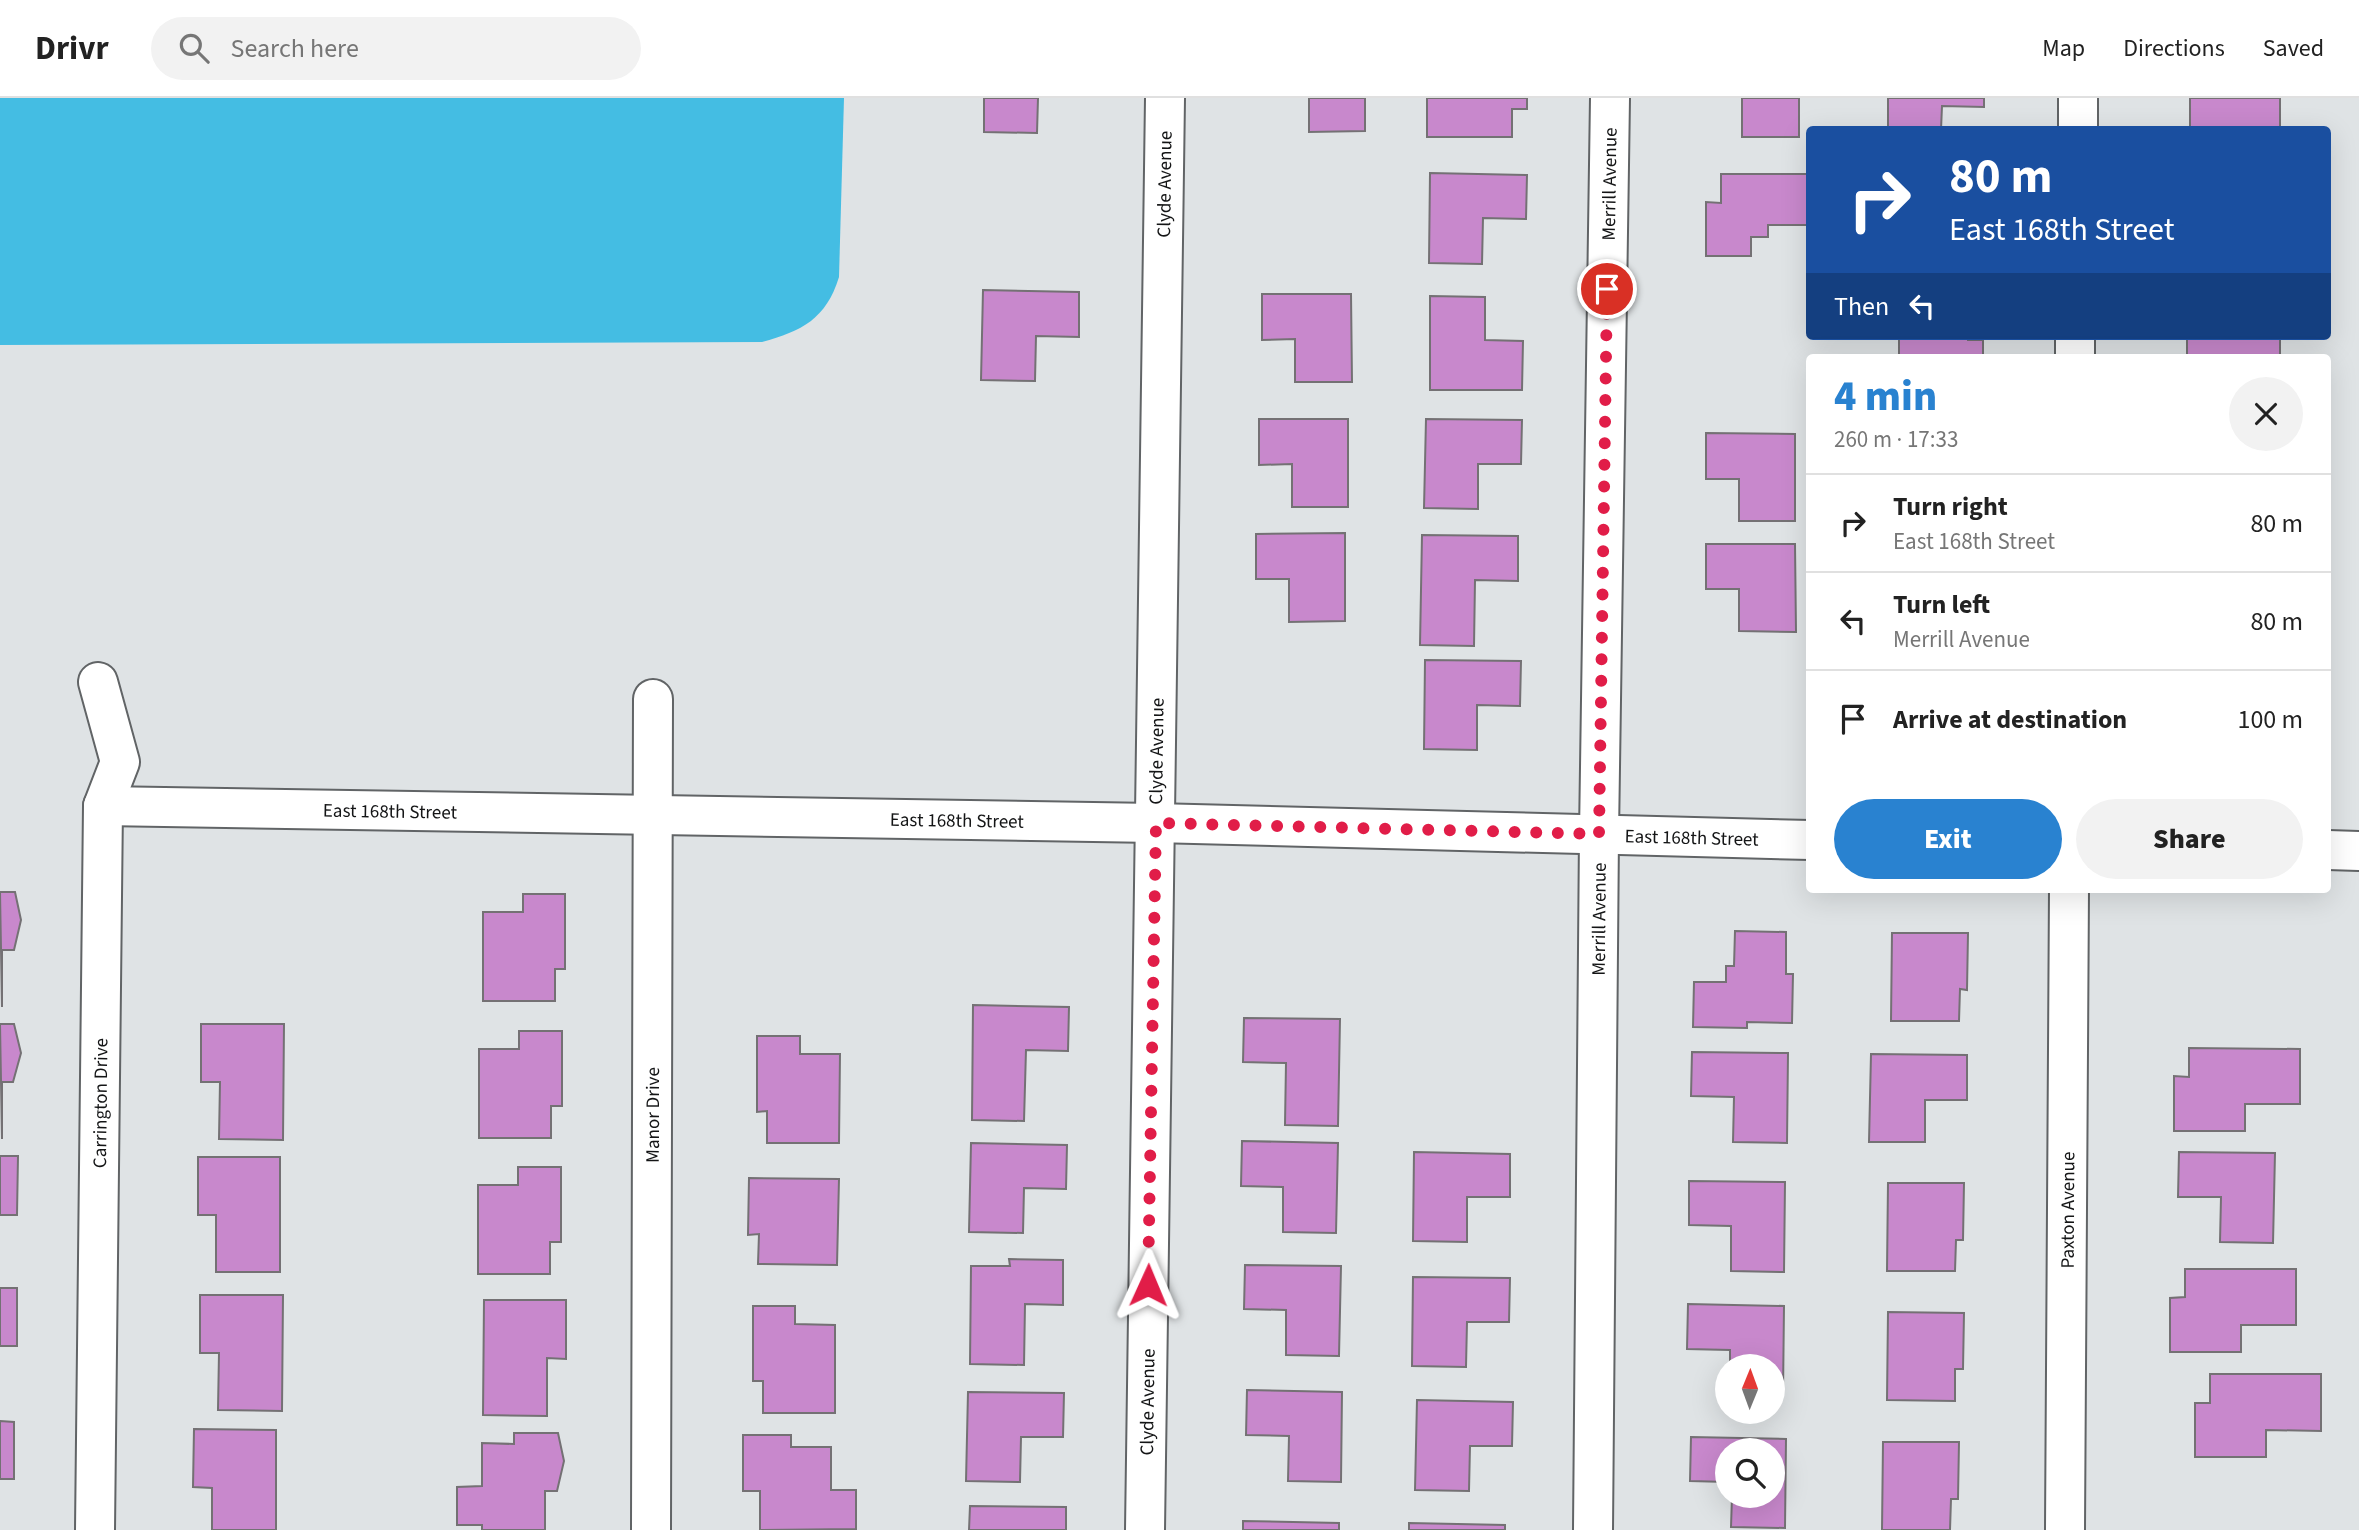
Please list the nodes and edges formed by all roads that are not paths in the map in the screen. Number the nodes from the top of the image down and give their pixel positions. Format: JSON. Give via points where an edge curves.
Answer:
{"nodes":[{"id":1,"x":1165,"y":98,"type":"edge"},
{"id":2,"x":1610,"y":98,"type":"edge"},
{"id":3,"x":2078,"y":98,"type":"edge"},
{"id":4,"x":2078,"y":126,"type":"edge"},
{"id":5,"x":98,"y":682,"type":"dead end"},
{"id":6,"x":653,"y":699,"type":"dead end"},
{"id":7,"x":103,"y":806,"type":"junction"},
{"id":8,"x":653,"y":815,"type":"junction"},
{"id":9,"x":1156,"y":823,"type":"junction"},
{"id":10,"x":1599,"y":834,"type":"junction"},
{"id":11,"x":1806,"y":840,"type":"edge"},
{"id":12,"x":2331,"y":850,"type":"edge"},
{"id":13,"x":2359,"y":850,"type":"edge"},
{"id":14,"x":2069,"y":893,"type":"edge"},
{"id":15,"x":95,"y":1530,"type":"edge"},
{"id":16,"x":650,"y":1530,"type":"edge"},
{"id":17,"x":1145,"y":1530,"type":"edge"},
{"id":18,"x":1593,"y":1530,"type":"edge"},
{"id":19,"x":2065,"y":1530,"type":"edge"}],
"edges":[{"from":1,"to":9,"type":"street","name":"Clyde Avenue"},
{"from":2,"to":10,"type":"street","name":"Merrill Avenue"},
{"from":3,"to":4,"type":"street"},
{"from":5,"to":7,"type":"street","name":"Carrington Drive","via":[[120,762]]},
{"from":6,"to":8,"type":"street","name":"Manor Drive"},
{"from":7,"to":8,"type":"street","name":"East 168th Street"},
{"from":7,"to":15,"type":"street","name":"Carrington Drive"},
{"from":8,"to":9,"type":"street","name":"East 168th Street"},
{"from":8,"to":16,"type":"street","name":"Manor Drive"},
{"from":9,"to":10,"type":"street","name":"East 168th Street"},
{"from":9,"to":17,"type":"street","name":"Clyde Avenue"},
{"from":10,"to":11,"type":"street","name":"East 168th Street"},
{"from":10,"to":18,"type":"street","name":"Merrill Avenue"},
{"from":12,"to":13,"type":"street"},
{"from":14,"to":19,"type":"street","name":"Paxton Avenue"}]}
